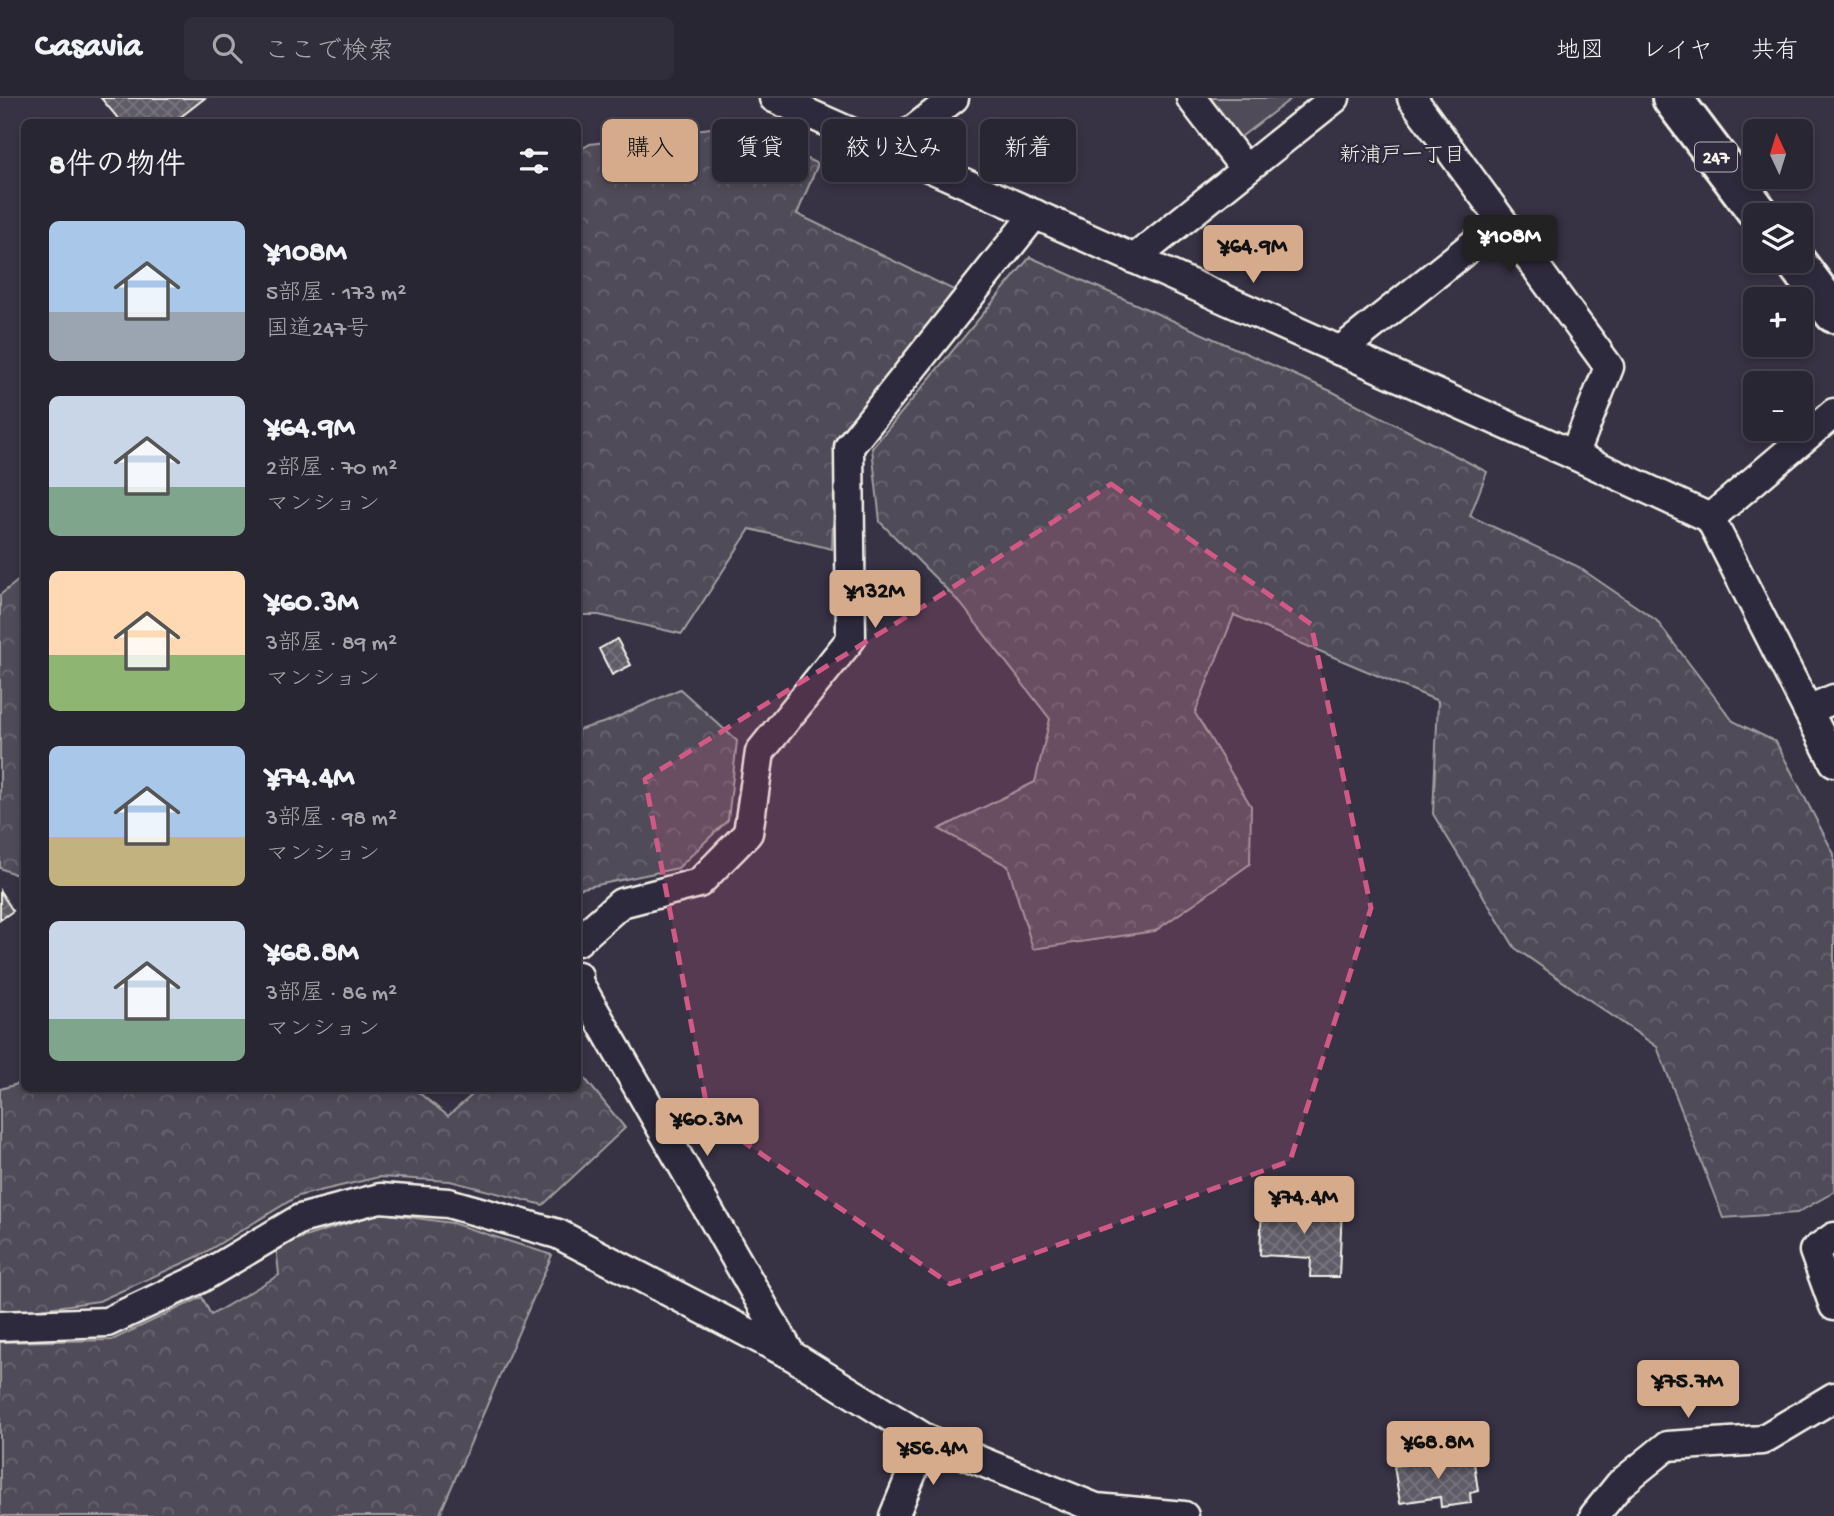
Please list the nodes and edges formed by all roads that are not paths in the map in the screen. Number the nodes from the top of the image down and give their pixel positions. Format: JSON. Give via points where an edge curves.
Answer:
{"nodes":[{"id":1,"x":774,"y":98,"type":"edge"},
{"id":2,"x":954,"y":98,"type":"edge"},
{"id":3,"x":1191,"y":98,"type":"edge"},
{"id":4,"x":1335,"y":98,"type":"edge"},
{"id":5,"x":1412,"y":98,"type":"edge"},
{"id":6,"x":1672,"y":98,"type":"edge"},
{"id":7,"x":822,"y":119,"type":"edge"},
{"id":8,"x":927,"y":119,"type":"edge"},
{"id":9,"x":1245,"y":169,"type":"junction"},
{"id":10,"x":963,"y":182,"type":"edge"},
{"id":11,"x":1751,"y":203,"type":"edge"},
{"id":12,"x":1035,"y":214,"type":"junction"},
{"id":13,"x":1502,"y":222,"type":"junction"},
{"id":14,"x":1134,"y":259,"type":"junction"},
{"id":15,"x":1803,"y":273,"type":"edge"},
{"id":16,"x":1834,"y":313,"type":"edge"},
{"id":17,"x":1340,"y":351,"type":"junction"},
{"id":18,"x":1834,"y":412,"type":"edge"},
{"id":19,"x":1574,"y":455,"type":"junction"},
{"id":20,"x":1710,"y":518,"type":"junction"},
{"id":21,"x":1834,"y":699,"type":"edge"},
{"id":22,"x":1808,"y":710,"type":"junction"},
{"id":23,"x":1834,"y":762,"type":"edge"},
{"id":24,"x":581,"y":938,"type":"edge"},
{"id":25,"x":581,"y":987,"type":"edge"},
{"id":26,"x":1834,"y":1237,"type":"edge"},
{"id":27,"x":1834,"y":1306,"type":"edge"},
{"id":28,"x":0,"y":1326,"type":"edge"},
{"id":29,"x":791,"y":1355,"type":"junction"},
{"id":30,"x":1834,"y":1397,"type":"edge"},
{"id":31,"x":926,"y":1439,"type":"junction"},
{"id":32,"x":894,"y":1516,"type":"edge"},
{"id":33,"x":1184,"y":1516,"type":"edge"},
{"id":34,"x":1594,"y":1516,"type":"edge"}],
"edges":[{"from":1,"to":7,"type":"street"},
{"from":2,"to":8,"type":"street"},
{"from":3,"to":9,"type":"street"},
{"from":4,"to":9,"type":"street"},
{"from":5,"to":13,"type":"street"},
{"from":6,"to":11,"type":"highway","number":"247"},
{"from":9,"to":14,"type":"street"},
{"from":10,"to":12,"type":"street"},
{"from":12,"to":14,"type":"street"},
{"from":12,"to":24,"type":"street","via":[[849,447],[851,639],[760,752],[748,833],[699,883],[621,903]]},
{"from":13,"to":17,"type":"street"},
{"from":13,"to":19,"type":"street","via":[[1609,367]]},
{"from":14,"to":17,"type":"street"},
{"from":15,"to":16,"type":"highway"},
{"from":17,"to":19,"type":"street"},
{"from":18,"to":20,"type":"street"},
{"from":19,"to":20,"type":"street"},
{"from":20,"to":22,"type":"street"},
{"from":21,"to":22,"type":"street"},
{"from":22,"to":23,"type":"street"},
{"from":25,"to":29,"type":"street"},
{"from":26,"to":27,"type":"street","via":[[1814,1251]]},
{"from":28,"to":29,"type":"street","via":[[107,1322],[199,1279],[300,1219],[380,1198],[448,1203],[558,1234]]},
{"from":29,"to":31,"type":"street"},
{"from":30,"to":34,"type":"street","via":[[1762,1440],[1667,1446],[1620,1484]]},
{"from":31,"to":32,"type":"street"},
{"from":31,"to":33,"type":"street","via":[[1096,1508]]}]}
